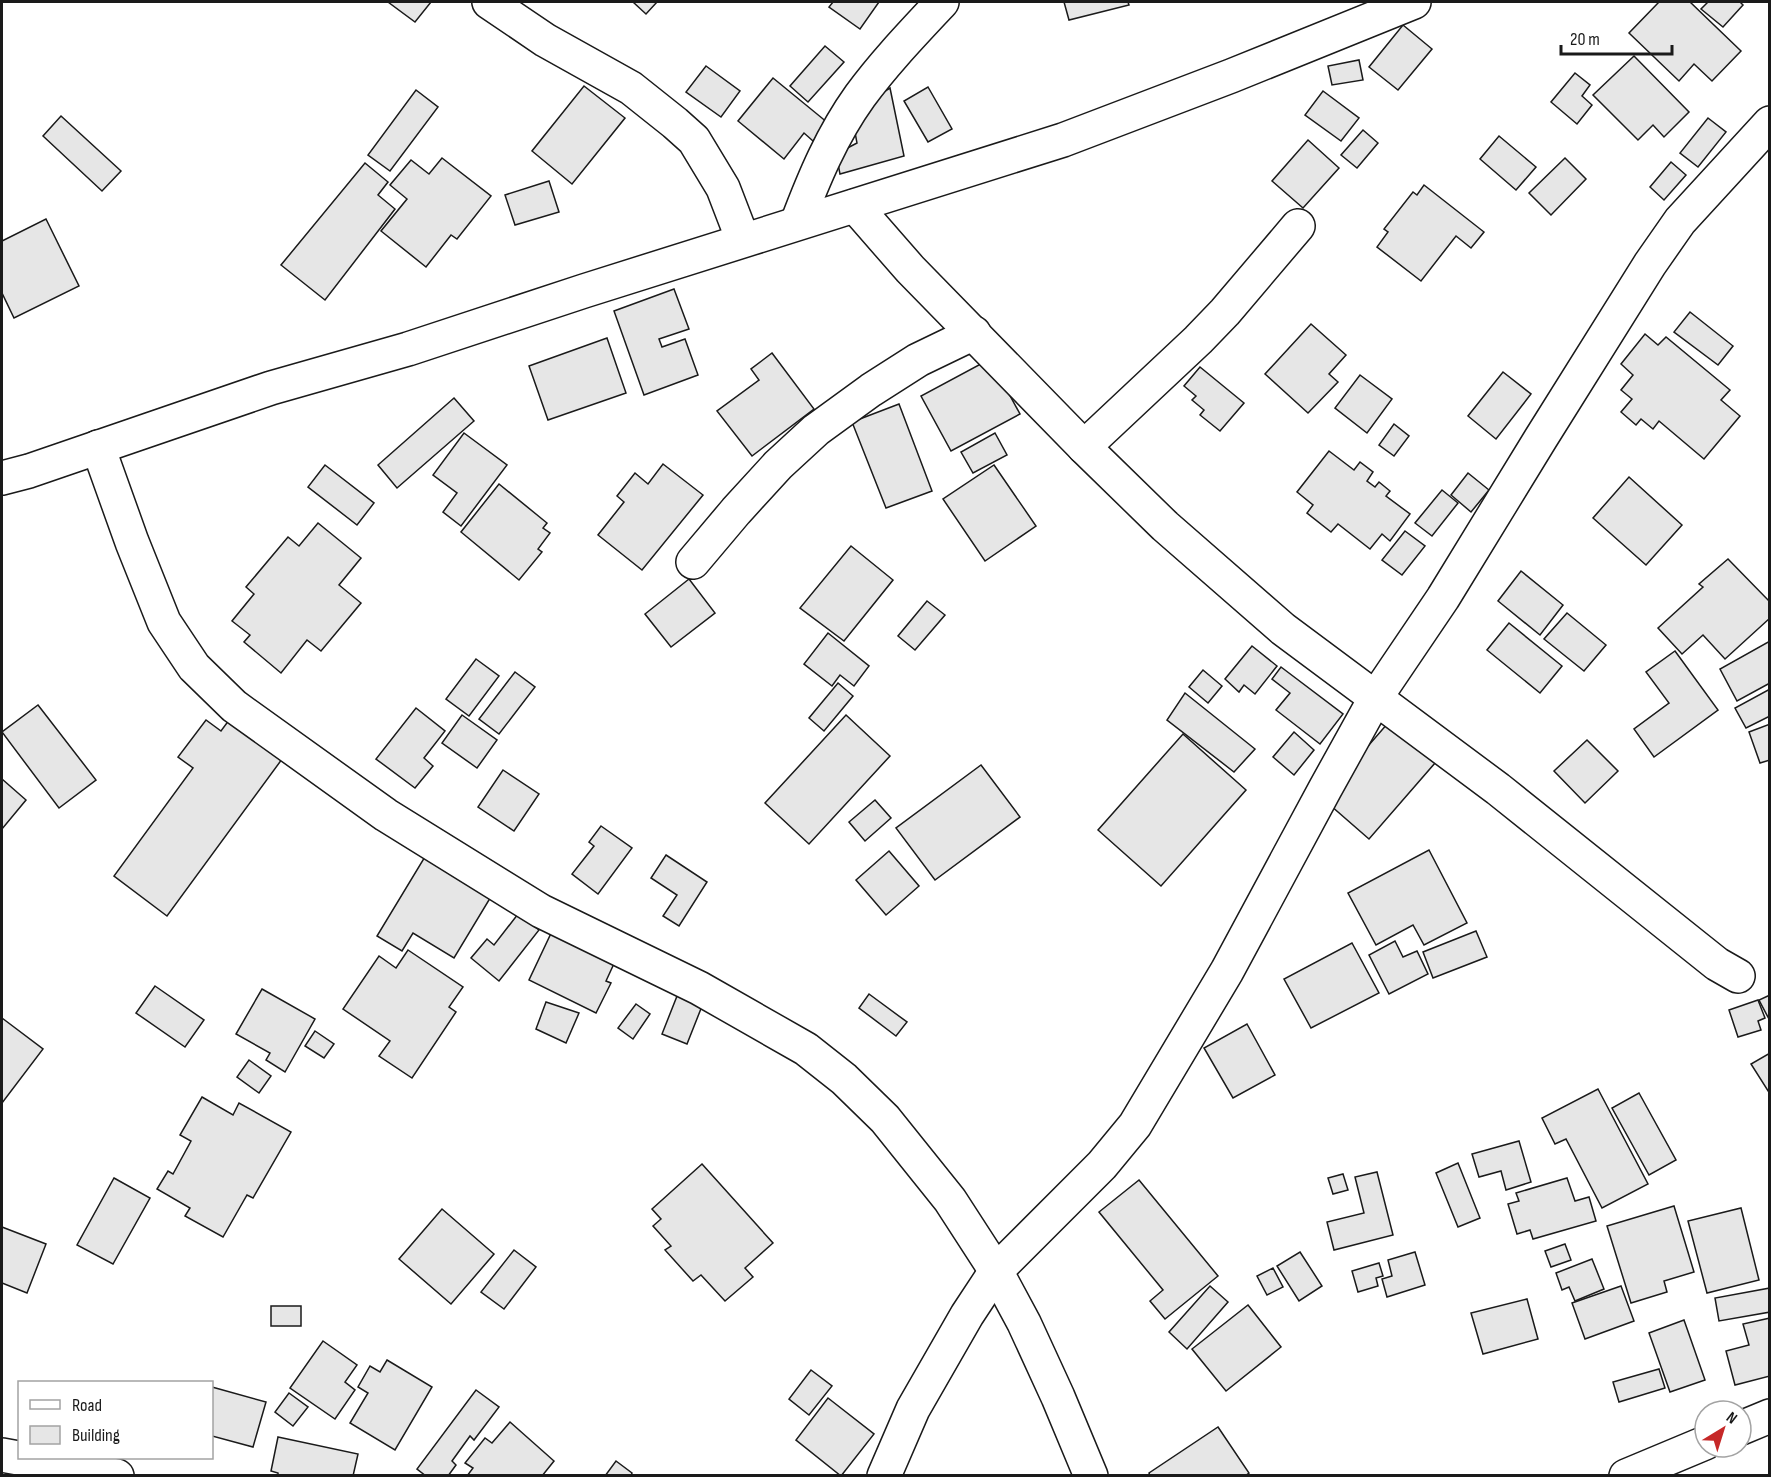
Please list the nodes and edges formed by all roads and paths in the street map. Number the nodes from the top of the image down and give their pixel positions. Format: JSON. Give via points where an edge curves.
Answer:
{"nodes":[{"id":1,"x":489,"y":2,"type":"edge"},
{"id":2,"x":942,"y":2,"type":"edge"},
{"id":3,"x":1414,"y":2,"type":"edge"},
{"id":4,"x":1770,"y":123,"type":"edge"},
{"id":5,"x":855,"y":206,"type":"junction"},
{"id":6,"x":797,"y":223,"type":"junction"},
{"id":7,"x":1298,"y":226,"type":"dead end"},
{"id":8,"x":743,"y":240,"type":"junction"},
{"id":9,"x":974,"y":333,"type":"junction"},
{"id":10,"x":98,"y":447,"type":"junction"},
{"id":11,"x":1084,"y":447,"type":"junction"},
{"id":12,"x":2,"y":478,"type":"edge"},
{"id":13,"x":693,"y":562,"type":"dead end"},
{"id":14,"x":1376,"y":698,"type":"junction"},
{"id":15,"x":1738,"y":976,"type":"dead end"},
{"id":16,"x":996,"y":1271,"type":"junction"},
{"id":17,"x":1770,"y":1416,"type":"edge"},
{"id":18,"x":1753,"y":1423,"type":"edge"},
{"id":19,"x":1693,"y":1448,"type":"edge"},
{"id":20,"x":2,"y":1455,"type":"edge"},
{"id":21,"x":18,"y":1458,"type":"edge"},
{"id":22,"x":24,"y":1459,"type":"edge"},
{"id":23,"x":1091,"y":1475,"type":"edge"},
{"id":24,"x":117,"y":1476,"type":"edge"},
{"id":25,"x":884,"y":1476,"type":"edge"},
{"id":26,"x":1078,"y":1476,"type":"edge"},
{"id":27,"x":1626,"y":1476,"type":"edge"}],
"edges":[{"from":1,"to":8,"type":"street","via":[[545,40],[631,88],[675,123],[693,140],[723,188]]},
{"from":2,"to":6,"type":"street","via":[[888,62],[837,131],[815,174]]},
{"from":3,"to":5,"type":"street","via":[[1063,140]]},
{"from":4,"to":14,"type":"street","via":[[1680,220]]},
{"from":5,"to":6,"type":"street"},
{"from":5,"to":9,"type":"street"},
{"from":6,"to":8,"type":"street"},
{"from":7,"to":11,"type":"street","via":[[1226,312]]},
{"from":8,"to":10,"type":"street","via":[[408,349],[271,388]]},
{"from":9,"to":11,"type":"street"},
{"from":9,"to":13,"type":"street","via":[[918,360],[816,430],[778,465]]},
{"from":10,"to":12,"type":"street"},
{"from":10,"to":16,"type":"street","via":[[164,622],[194,667],[234,706],[386,815],[531,905],[699,988],[806,1049],[885,1119],[950,1200]]},
{"from":11,"to":14,"type":"street","via":[[1283,629]]},
{"from":14,"to":15,"type":"street","via":[[1498,789],[1717,964]]},
{"from":14,"to":16,"type":"street","via":[[1227,971],[1135,1125],[1102,1165]]},
{"from":16,"to":23,"type":"street","via":[[1024,1323]]},
{"from":16,"to":25,"type":"street","via":[[913,1409]]},
{"from":17,"to":18,"type":"street"},
{"from":19,"to":27,"type":"street"},
{"from":20,"to":21,"type":"street"},
{"from":22,"to":24,"type":"street"},
{"from":23,"to":26,"type":"street"}]}
